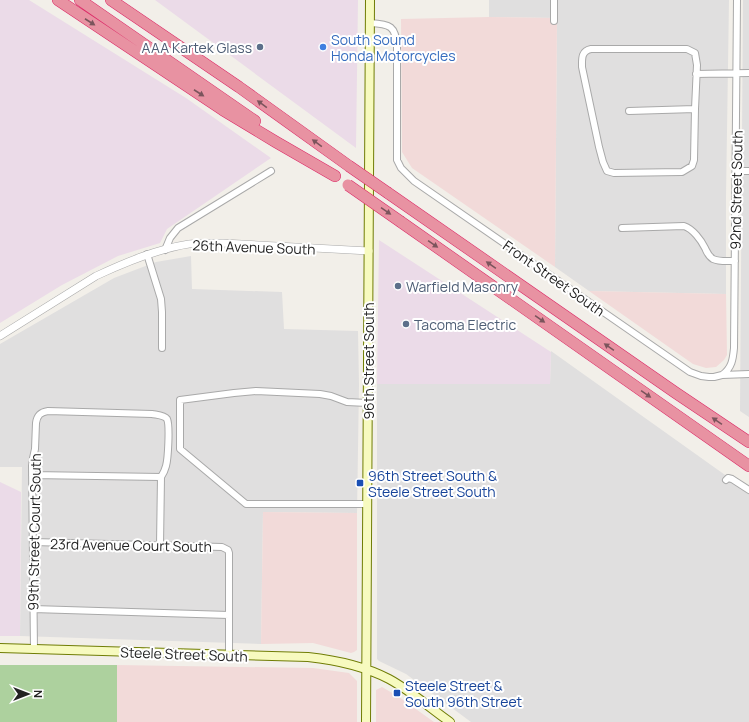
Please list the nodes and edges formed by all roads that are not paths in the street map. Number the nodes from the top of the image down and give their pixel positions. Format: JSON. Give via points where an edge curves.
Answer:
{"nodes":[{"id":1,"x":58,"y":0,"type":"edge"},
{"id":2,"x":80,"y":0,"type":"edge"},
{"id":3,"x":111,"y":0,"type":"edge"},
{"id":4,"x":123,"y":0,"type":"edge"},
{"id":5,"x":370,"y":0,"type":"edge"},
{"id":6,"x":554,"y":0,"type":"edge"},
{"id":7,"x":737,"y":0,"type":"edge"},
{"id":8,"x":554,"y":21,"type":"dead end"},
{"id":9,"x":370,"y":23,"type":"junction"},
{"id":10,"x":737,"y":73,"type":"junction"},
{"id":11,"x":749,"y":73,"type":"edge"},
{"id":12,"x":696,"y":74,"type":"junction"},
{"id":13,"x":239,"y":87,"type":"junction"},
{"id":14,"x":695,"y":109,"type":"junction"},
{"id":15,"x":629,"y":110,"type":"dead end"},
{"id":16,"x":271,"y":171,"type":"dead end"},
{"id":17,"x":736,"y":171,"type":"junction"},
{"id":18,"x":749,"y":171,"type":"edge"},
{"id":19,"x":335,"y":176,"type":"junction"},
{"id":20,"x":622,"y":228,"type":"dead end"},
{"id":21,"x":165,"y":250,"type":"junction"},
{"id":22,"x":369,"y":251,"type":"junction"},
{"id":23,"x":147,"y":254,"type":"junction"},
{"id":24,"x":735,"y":261,"type":"junction"},
{"id":25,"x":0,"y":336,"type":"edge"},
{"id":26,"x":162,"y":348,"type":"dead end"},
{"id":27,"x":749,"y":374,"type":"edge"},
{"id":28,"x":722,"y":375,"type":"junction"},
{"id":29,"x":367,"y":403,"type":"junction"},
{"id":30,"x":749,"y":442,"type":"edge"},
{"id":31,"x":749,"y":466,"type":"edge"},
{"id":32,"x":32,"y":475,"type":"junction"},
{"id":33,"x":161,"y":477,"type":"junction"},
{"id":34,"x":726,"y":480,"type":"dead end"},
{"id":35,"x":749,"y":490,"type":"edge"},
{"id":36,"x":367,"y":504,"type":"junction"},
{"id":37,"x":33,"y":542,"type":"junction"},
{"id":38,"x":160,"y":545,"type":"junction"},
{"id":39,"x":33,"y":609,"type":"junction"},
{"id":40,"x":229,"y":615,"type":"junction"},
{"id":41,"x":0,"y":648,"type":"edge"},
{"id":42,"x":34,"y":650,"type":"junction"},
{"id":43,"x":229,"y":655,"type":"junction"},
{"id":44,"x":366,"y":669,"type":"junction"},
{"id":45,"x":366,"y":722,"type":"edge"},
{"id":46,"x":450,"y":722,"type":"edge"}],
"edges":[{"from":1,"to":19,"type":"highway","one_way":true,"via":[[223,110]]},
{"from":2,"to":19,"type":"highway"},
{"from":3,"to":13,"type":"highway"},
{"from":4,"to":13,"type":"highway"},
{"from":5,"to":9,"type":"main road","name":"96th Street South"},
{"from":6,"to":8,"type":"street"},
{"from":7,"to":10,"type":"street","name":"92nd Street South"},
{"from":9,"to":22,"type":"main road","name":"96th Street South"},
{"from":9,"to":28,"type":"street","name":"Front Street South","via":[[390,27],[397,39],[397,160],[401,168],[414,181],[685,369],[705,376]]},
{"from":10,"to":11,"type":"street"},
{"from":10,"to":12,"type":"street"},
{"from":10,"to":17,"type":"street","name":"92nd Street South"},
{"from":12,"to":14,"type":"street"},
{"from":12,"to":14,"type":"street","via":[[695,53],[687,49],[591,49],[582,57],[583,74],[599,147],[605,168],[609,172],[682,172],[692,166]]},
{"from":30,"to":13,"type":"highway","one_way":true,"bridge":true},
{"from":14,"to":15,"type":"street"},
{"from":16,"to":21,"type":"street","via":[[178,228]]},
{"from":17,"to":18,"type":"street"},
{"from":17,"to":24,"type":"street","name":"92nd Street South"},
{"from":19,"to":31,"type":"highway","one_way":true,"bridge":true},
{"from":20,"to":24,"type":"street","via":[[688,227],[709,256]]},
{"from":21,"to":22,"type":"street","name":"26th Avenue South","via":[[190,244],[213,243]]},
{"from":21,"to":23,"type":"street","name":"26th Avenue South"},
{"from":22,"to":29,"type":"main road","name":"96th Street South"},
{"from":23,"to":25,"type":"street","name":"26th Avenue South","via":[[96,276]]},
{"from":23,"to":26,"type":"street","via":[[161,299]]},
{"from":24,"to":28,"type":"street","name":"92nd Street South","via":[[734,352],[731,367]]},
{"from":27,"to":28,"type":"street","name":"Front Street South"},
{"from":29,"to":36,"type":"main road","name":"96th Street South"},
{"from":29,"to":36,"type":"street","via":[[347,402],[320,394],[256,391],[180,400],[180,449],[246,504]]},
{"from":32,"to":33,"type":"street"},
{"from":32,"to":33,"type":"street","name":"99th Street Court South","via":[[36,419],[42,412],[48,411],[152,414],[165,417],[168,422],[168,455],[166,468]]},
{"from":32,"to":37,"type":"street","name":"99th Street Court South"},
{"from":33,"to":38,"type":"street"},
{"from":34,"to":35,"type":"street","via":[[732,479]]},
{"from":36,"to":44,"type":"main road","name":"96th Street South"},
{"from":37,"to":38,"type":"street","name":"23rd Avenue Court South"},
{"from":37,"to":39,"type":"street","name":"99th Street Court South"},
{"from":38,"to":40,"type":"street","name":"23rd Avenue Court South","via":[[222,547],[228,550]]},
{"from":39,"to":40,"type":"street"},
{"from":39,"to":42,"type":"street","name":"99th Street Court South"},
{"from":40,"to":43,"type":"street"},
{"from":41,"to":42,"type":"main road","name":"Steele Street South"},
{"from":42,"to":43,"type":"main road","name":"Steele Street South"},
{"from":43,"to":44,"type":"main road","name":"Steele Street South","via":[[320,658]]},
{"from":44,"to":45,"type":"main road","name":"96th Street South"},
{"from":44,"to":46,"type":"main road","name":"Steele Street South","via":[[399,685]]}]}
